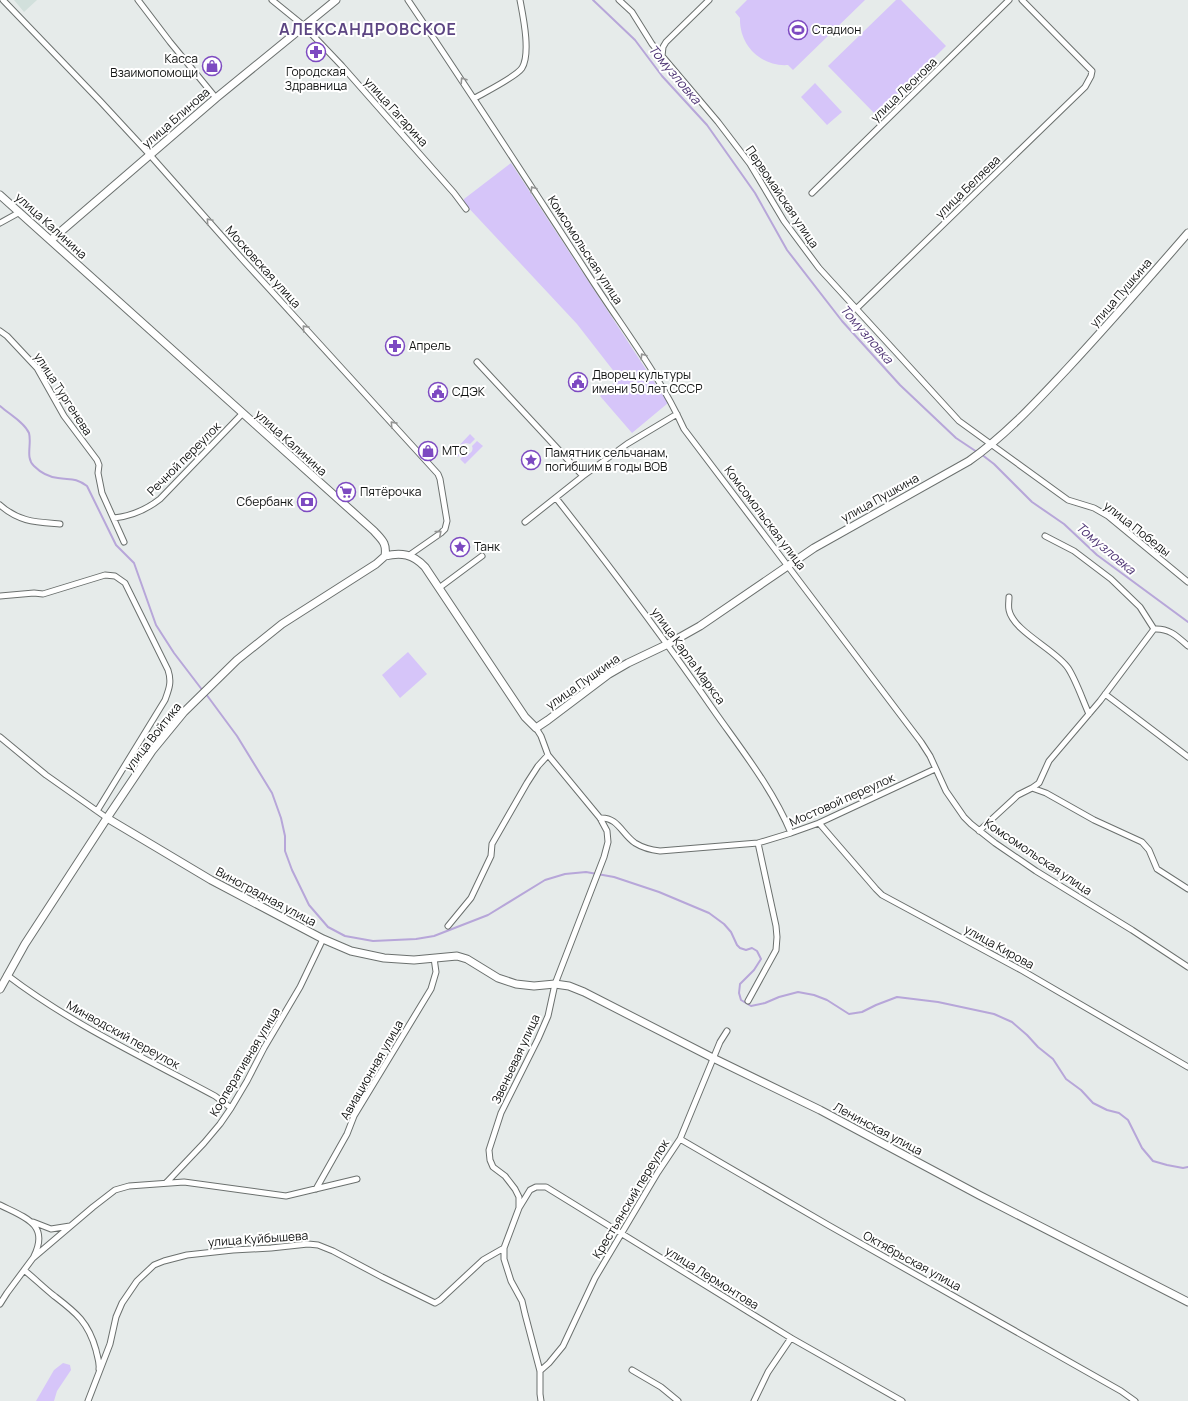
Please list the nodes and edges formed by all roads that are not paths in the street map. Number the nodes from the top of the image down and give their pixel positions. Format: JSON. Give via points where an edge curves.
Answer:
{"nodes":[{"id":1,"x":3,"y":0,"type":"edge"},
{"id":2,"x":138,"y":0,"type":"edge"},
{"id":3,"x":272,"y":0,"type":"edge"},
{"id":4,"x":408,"y":0,"type":"edge"},
{"id":5,"x":520,"y":0,"type":"edge"},
{"id":6,"x":619,"y":0,"type":"edge"},
{"id":7,"x":709,"y":0,"type":"edge"},
{"id":8,"x":1009,"y":0,"type":"edge"},
{"id":9,"x":1022,"y":0,"type":"edge"},
{"id":10,"x":334,"y":1,"type":"edge"},
{"id":11,"x":304,"y":26,"type":"junction"},
{"id":12,"x":662,"y":56,"type":"junction"},
{"id":13,"x":216,"y":98,"type":"junction"},
{"id":14,"x":475,"y":98,"type":"junction"},
{"id":15,"x":150,"y":155,"type":"junction"},
{"id":16,"x":812,"y":193,"type":"dead end"},
{"id":17,"x":0,"y":195,"type":"edge"},
{"id":18,"x":466,"y":209,"type":"dead end"},
{"id":19,"x":20,"y":212,"type":"junction"},
{"id":20,"x":0,"y":223,"type":"edge"},
{"id":21,"x":1188,"y":232,"type":"edge"},
{"id":22,"x":51,"y":240,"type":"junction"},
{"id":23,"x":856,"y":309,"type":"junction"},
{"id":24,"x":0,"y":331,"type":"edge"},
{"id":25,"x":476,"y":362,"type":"dead end"},
{"id":26,"x":242,"y":414,"type":"junction"},
{"id":27,"x":677,"y":414,"type":"junction"},
{"id":28,"x":991,"y":446,"type":"junction"},
{"id":29,"x":583,"y":476,"type":"junction"},
{"id":30,"x":556,"y":498,"type":"junction"},
{"id":31,"x":0,"y":505,"type":"edge"},
{"id":32,"x":114,"y":518,"type":"junction"},
{"id":33,"x":526,"y":522,"type":"dead end"},
{"id":34,"x":60,"y":524,"type":"dead end"},
{"id":35,"x":1045,"y":536,"type":"dead end"},
{"id":36,"x":124,"y":542,"type":"dead end"},
{"id":37,"x":385,"y":556,"type":"junction"},
{"id":38,"x":408,"y":556,"type":"junction"},
{"id":39,"x":482,"y":556,"type":"dead end"},
{"id":40,"x":789,"y":566,"type":"junction"},
{"id":41,"x":1188,"y":582,"type":"edge"},
{"id":42,"x":439,"y":588,"type":"junction"},
{"id":43,"x":0,"y":596,"type":"edge"},
{"id":44,"x":1009,"y":598,"type":"dead end"},
{"id":45,"x":1154,"y":629,"type":"junction"},
{"id":46,"x":668,"y":644,"type":"junction"},
{"id":47,"x":1188,"y":646,"type":"edge"},
{"id":48,"x":1105,"y":694,"type":"junction"},
{"id":49,"x":1089,"y":714,"type":"junction"},
{"id":50,"x":536,"y":728,"type":"junction"},
{"id":51,"x":0,"y":737,"type":"edge"},
{"id":52,"x":548,"y":755,"type":"junction"},
{"id":53,"x":1188,"y":757,"type":"edge"},
{"id":54,"x":935,"y":769,"type":"junction"},
{"id":55,"x":1032,"y":788,"type":"junction"},
{"id":56,"x":97,"y":811,"type":"junction"},
{"id":57,"x":107,"y":818,"type":"junction"},
{"id":58,"x":600,"y":818,"type":"junction"},
{"id":59,"x":819,"y":823,"type":"junction"},
{"id":60,"x":979,"y":831,"type":"junction"},
{"id":61,"x":791,"y":833,"type":"junction"},
{"id":62,"x":758,"y":843,"type":"junction"},
{"id":63,"x":1188,"y":889,"type":"edge"},
{"id":64,"x":448,"y":926,"type":"dead end"},
{"id":65,"x":323,"y":939,"type":"junction"},
{"id":66,"x":434,"y":958,"type":"junction"},
{"id":67,"x":1188,"y":967,"type":"edge"},
{"id":68,"x":7,"y":975,"type":"junction"},
{"id":69,"x":555,"y":984,"type":"junction"},
{"id":70,"x":0,"y":989,"type":"edge"},
{"id":71,"x":748,"y":1001,"type":"dead end"},
{"id":72,"x":727,"y":1031,"type":"dead end"},
{"id":73,"x":713,"y":1058,"type":"junction"},
{"id":74,"x":1188,"y":1067,"type":"edge"},
{"id":75,"x":231,"y":1108,"type":"junction"},
{"id":76,"x":680,"y":1139,"type":"junction"},
{"id":77,"x":357,"y":1179,"type":"dead end"},
{"id":78,"x":166,"y":1183,"type":"junction"},
{"id":79,"x":316,"y":1189,"type":"junction"},
{"id":80,"x":0,"y":1206,"type":"edge"},
{"id":81,"x":519,"y":1208,"type":"junction"},
{"id":82,"x":25,"y":1217,"type":"junction"},
{"id":83,"x":71,"y":1226,"type":"junction"},
{"id":84,"x":621,"y":1234,"type":"junction"},
{"id":85,"x":504,"y":1248,"type":"junction"},
{"id":86,"x":33,"y":1258,"type":"junction"},
{"id":87,"x":24,"y":1270,"type":"junction"},
{"id":88,"x":1188,"y":1302,"type":"edge"},
{"id":89,"x":0,"y":1304,"type":"edge"},
{"id":90,"x":791,"y":1338,"type":"junction"},
{"id":91,"x":632,"y":1370,"type":"dead end"},
{"id":92,"x":540,"y":1371,"type":"junction"},
{"id":93,"x":99,"y":1373,"type":"junction"},
{"id":94,"x":88,"y":1401,"type":"edge"},
{"id":95,"x":541,"y":1401,"type":"edge"},
{"id":96,"x":678,"y":1401,"type":"edge"},
{"id":97,"x":754,"y":1401,"type":"edge"},
{"id":98,"x":902,"y":1401,"type":"edge"},
{"id":99,"x":1135,"y":1401,"type":"edge"}],
"edges":[{"from":1,"to":15,"type":"street","name":"Московская улица"},
{"from":2,"to":13,"type":"street"},
{"from":3,"to":11,"type":"street","name":"улица Гагарина"},
{"from":14,"to":4,"type":"street","name":"Комсомольская улица","one_way":true},
{"from":5,"to":14,"type":"street","via":[[525,29],[524,63],[521,69]]},
{"from":6,"to":12,"type":"street","name":"Первомайская улица","via":[[632,12]]},
{"from":7,"to":12,"type":"street","via":[[666,42]]},
{"from":8,"to":16,"type":"street","name":"улица Леонова"},
{"from":9,"to":23,"type":"street","name":"улица Беляева","via":[[1092,71],[1092,76],[1085,87]]},
{"from":10,"to":11,"type":"main road","name":"улица Блинова"},
{"from":11,"to":13,"type":"main road","name":"улица Блинова"},
{"from":11,"to":18,"type":"street","name":"улица Гагарина"},
{"from":12,"to":23,"type":"street","name":"Первомайская улица","via":[[750,164],[786,225],[819,268]]},
{"from":13,"to":15,"type":"main road","name":"улица Блинова"},
{"from":27,"to":14,"type":"street","name":"Комсомольская улица","one_way":true,"via":[[655,373]]},
{"from":15,"to":22,"type":"main road","name":"улица Блинова"},
{"from":38,"to":15,"type":"street","name":"Московская улица","one_way":true,"via":[[441,533],[447,521],[438,474]]},
{"from":17,"to":19,"type":"main road","name":"улица Калинина"},
{"from":19,"to":20,"type":"street"},
{"from":19,"to":22,"type":"main road","name":"улица Калинина"},
{"from":21,"to":28,"type":"main road","name":"улица Пушкина","via":[[1121,311]]},
{"from":22,"to":26,"type":"main road","name":"улица Калинина"},
{"from":23,"to":28,"type":"street","name":"Первомайская улица","via":[[959,421]]},
{"from":24,"to":32,"type":"street","name":"улица Тургенева","via":[[37,368],[64,416],[97,460],[102,492]]},
{"from":25,"to":29,"type":"street"},
{"from":26,"to":32,"type":"street","name":"Речной переулок","via":[[160,499],[148,508]]},
{"from":26,"to":37,"type":"main road","name":"улица Калинина","via":[[374,531],[384,542]]},
{"from":27,"to":29,"type":"street","via":[[627,444]]},
{"from":27,"to":40,"type":"street","name":"Комсомольская улица","via":[[684,429]]},
{"from":28,"to":40,"type":"main road","name":"улица Пушкина","via":[[969,461],[814,548]]},
{"from":28,"to":41,"type":"street","name":"улица Победы","via":[[1068,500],[1094,508],[1108,516]]},
{"from":29,"to":30,"type":"street"},
{"from":30,"to":33,"type":"street"},
{"from":30,"to":46,"type":"street","name":"улица Карла Маркса"},
{"from":31,"to":34,"type":"street","via":[[19,518],[31,522]]},
{"from":32,"to":36,"type":"street","name":"улица Тургенева"},
{"from":35,"to":45,"type":"street","via":[[1074,551],[1111,579],[1140,607]]},
{"from":37,"to":38,"type":"main road","via":[[395,553]]},
{"from":37,"to":57,"type":"main road","name":"улица Войтика","via":[[282,624],[237,660],[184,712],[152,751]]},
{"from":38,"to":42,"type":"main road","via":[[417,559],[425,567]]},
{"from":39,"to":42,"type":"street"},
{"from":40,"to":46,"type":"main road","name":"улица Пушкина"},
{"from":40,"to":54,"type":"street","name":"Комсомольская улица","via":[[921,742]]},
{"from":42,"to":50,"type":"main road","via":[[525,717]]},
{"from":43,"to":56,"type":"street","via":[[43,594],[105,575],[115,576],[125,583],[168,670],[171,679],[165,700]]},
{"from":44,"to":49,"type":"street","via":[[1008,609],[1021,628],[1068,669]]},
{"from":45,"to":47,"type":"street","via":[[1163,628]]},
{"from":45,"to":48,"type":"street"},
{"from":46,"to":50,"type":"main road","name":"улица Пушкина","via":[[609,674]]},
{"from":46,"to":61,"type":"street","name":"улица Карла Маркса","via":[[761,778]]},
{"from":48,"to":49,"type":"street"},
{"from":48,"to":53,"type":"street"},
{"from":49,"to":55,"type":"street","via":[[1049,761],[1039,783]]},
{"from":50,"to":52,"type":"street"},
{"from":51,"to":56,"type":"street","name":"Виноградная улица"},
{"from":52,"to":58,"type":"street"},
{"from":52,"to":64,"type":"street","via":[[527,783],[492,844],[491,856],[471,898]]},
{"from":54,"to":59,"type":"street","name":"Мостовой переулок"},
{"from":54,"to":60,"type":"street","name":"Комсомольская улица","via":[[964,817]]},
{"from":55,"to":60,"type":"street","via":[[1018,795]]},
{"from":55,"to":63,"type":"street","via":[[1142,842],[1149,850],[1157,869]]},
{"from":56,"to":57,"type":"street","name":"Виноградная улица"},
{"from":57,"to":65,"type":"main road","name":"Виноградная улица","via":[[211,880]]},
{"from":57,"to":68,"type":"main road","name":"улица Войтика"},
{"from":58,"to":62,"type":"street","name":"Мостовой переулок","via":[[613,820],[629,838],[646,849],[660,851]]},
{"from":58,"to":69,"type":"street","name":"Звеньевая улица","via":[[608,842],[602,865]]},
{"from":59,"to":61,"type":"street","name":"Мостовой переулок"},
{"from":59,"to":74,"type":"street","name":"улица Кирова","via":[[882,894],[1023,971]]},
{"from":60,"to":67,"type":"street","name":"Комсомольская улица","via":[[1036,871]]},
{"from":61,"to":62,"type":"street","name":"Мостовой переулок"},
{"from":62,"to":71,"type":"street","via":[[777,937],[776,950]]},
{"from":65,"to":66,"type":"main road","name":"Виноградная улица","via":[[351,951],[384,958]]},
{"from":65,"to":75,"type":"street","name":"Кооперативная улица","via":[[300,987]]},
{"from":66,"to":69,"type":"main road","name":"Виноградная улица","via":[[457,956],[467,959],[498,978],[516,984]]},
{"from":66,"to":79,"type":"street","name":"Авиационная улица","via":[[436,972],[431,989],[354,1116],[347,1134]]},
{"from":68,"to":70,"type":"main road","name":"улица Войтика"},
{"from":68,"to":75,"type":"street","name":"Минводский переулок","via":[[34,996],[70,1018],[215,1096]]},
{"from":69,"to":73,"type":"main road","name":"Ленинская улица","via":[[584,992]]},
{"from":69,"to":81,"type":"street","name":"Звеньевая улица","via":[[548,1016],[501,1113],[489,1150],[493,1167],[505,1176],[515,1189],[519,1197]]},
{"from":72,"to":73,"type":"street","name":"Крестьянский переулок"},
{"from":73,"to":76,"type":"street","name":"Крестьянский переулок"},
{"from":73,"to":88,"type":"main road","name":"Ленинская улица","via":[[820,1110],[979,1196]]},
{"from":75,"to":78,"type":"street","name":"Кооперативная улица","via":[[204,1143]]},
{"from":76,"to":84,"type":"street","name":"Крестьянский переулок"},
{"from":76,"to":99,"type":"street","name":"Октябрьская улица"},
{"from":77,"to":79,"type":"street"},
{"from":78,"to":79,"type":"street","via":[[184,1182],[286,1196]]},
{"from":78,"to":83,"type":"street","via":[[129,1186],[115,1190]]},
{"from":80,"to":82,"type":"street"},
{"from":81,"to":84,"type":"street","name":"улица Лермонтова","via":[[530,1190],[536,1187],[546,1188]]},
{"from":81,"to":85,"type":"street"},
{"from":82,"to":83,"type":"street","via":[[51,1229]]},
{"from":82,"to":86,"type":"street","via":[[34,1224],[38,1235],[37,1250]]},
{"from":83,"to":86,"type":"street"},
{"from":84,"to":90,"type":"street","name":"улица Лермонтова"},
{"from":84,"to":92,"type":"street","name":"Крестьянский переулок","via":[[595,1278],[563,1346]]},
{"from":85,"to":92,"type":"street","via":[[507,1270],[522,1301]]},
{"from":85,"to":93,"type":"street","name":"улица Куйбышева","via":[[483,1260],[435,1303],[318,1245],[233,1250],[195,1254],[164,1261],[154,1265],[137,1281],[122,1303]]},
{"from":86,"to":87,"type":"street"},
{"from":87,"to":89,"type":"street"},
{"from":87,"to":93,"type":"street","name":"улица Куйбышева","via":[[81,1318],[94,1344]]},
{"from":90,"to":97,"type":"street","via":[[768,1372]]},
{"from":90,"to":98,"type":"street","name":"улица Лермонтова"},
{"from":91,"to":96,"type":"street","via":[[661,1387]]},
{"from":92,"to":95,"type":"street"},
{"from":93,"to":94,"type":"street","name":"улица Куйбышева"}]}
